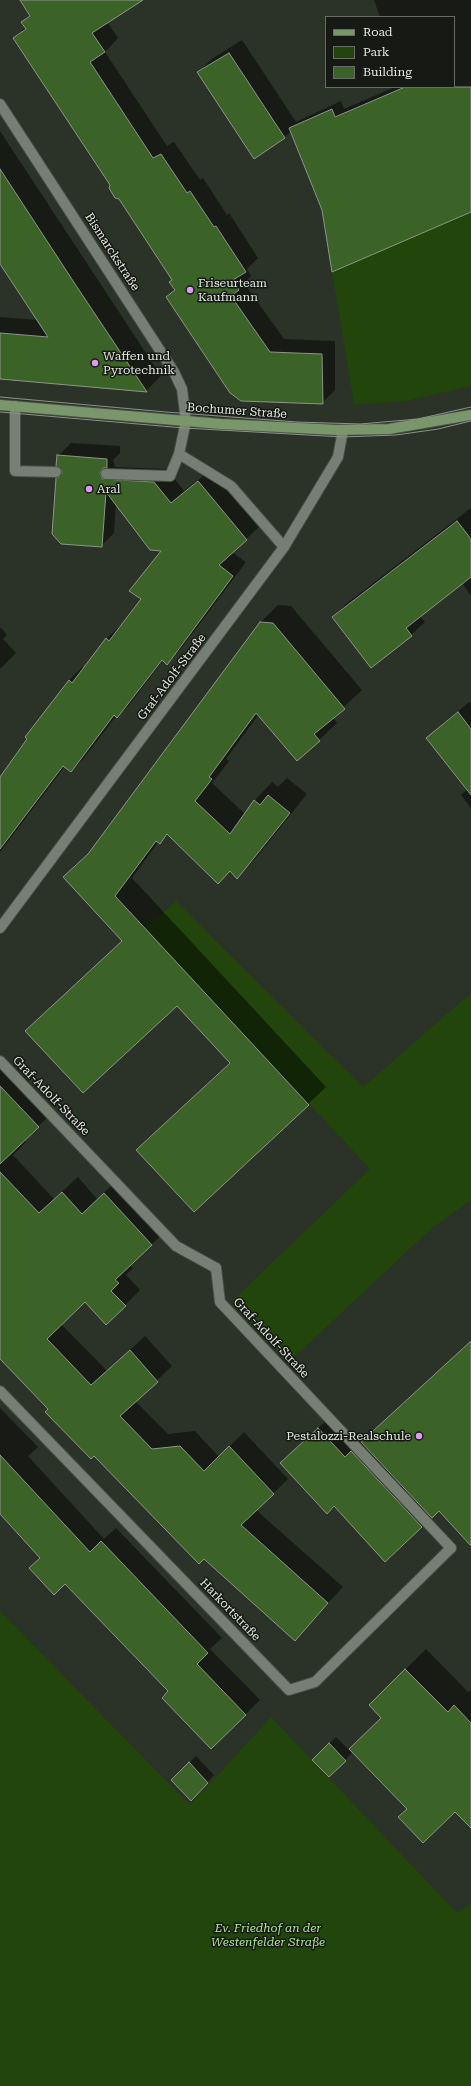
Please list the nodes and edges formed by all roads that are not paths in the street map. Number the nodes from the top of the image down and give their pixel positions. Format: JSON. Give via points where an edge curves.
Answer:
{"nodes":[{"id":1,"x":0,"y":104,"type":"edge"},
{"id":2,"x":0,"y":405,"type":"edge"},
{"id":3,"x":15,"y":406,"type":"junction"},
{"id":4,"x":471,"y":415,"type":"edge"},
{"id":5,"x":186,"y":421,"type":"junction"},
{"id":6,"x":343,"y":430,"type":"junction"},
{"id":7,"x":179,"y":454,"type":"junction"},
{"id":8,"x":56,"y":472,"type":"dead end"},
{"id":9,"x":106,"y":474,"type":"dead end"},
{"id":10,"x":284,"y":547,"type":"junction"},
{"id":11,"x":0,"y":928,"type":"edge"},
{"id":12,"x":0,"y":1061,"type":"edge"},
{"id":13,"x":0,"y":1391,"type":"edge"},
{"id":14,"x":452,"y":1548,"type":"joint"}],
"edges":[{"from":1,"to":5,"type":"street","name":"Bismarckstraße","via":[[174,372],[182,390]]},
{"from":2,"to":3,"type":"main road","name":"Bochumer Straße"},
{"from":3,"to":5,"type":"main road","name":"Bochumer Straße"},
{"from":3,"to":8,"type":"street","via":[[15,471]]},
{"from":4,"to":6,"type":"main road","name":"Bochumer Straße","via":[[389,429]]},
{"from":5,"to":6,"type":"main road","name":"Bochumer Straße"},
{"from":5,"to":7,"type":"street","name":"Bismarckstraße"},
{"from":6,"to":10,"type":"street","name":"Graf-Adolf-Straße","via":[[338,457]]},
{"from":7,"to":9,"type":"street","name":"Bismarckstraße","via":[[170,476]]},
{"from":7,"to":10,"type":"street","via":[[231,486]]},
{"from":10,"to":11,"type":"street","name":"Graf-Adolf-Straße"},
{"from":12,"to":14,"type":"street","name":"Graf-Adolf-Straße","via":[[176,1246],[216,1268],[220,1302]]},
{"from":13,"to":14,"type":"street","name":"Harkortstraße","via":[[289,1690],[315,1682]]}]}
